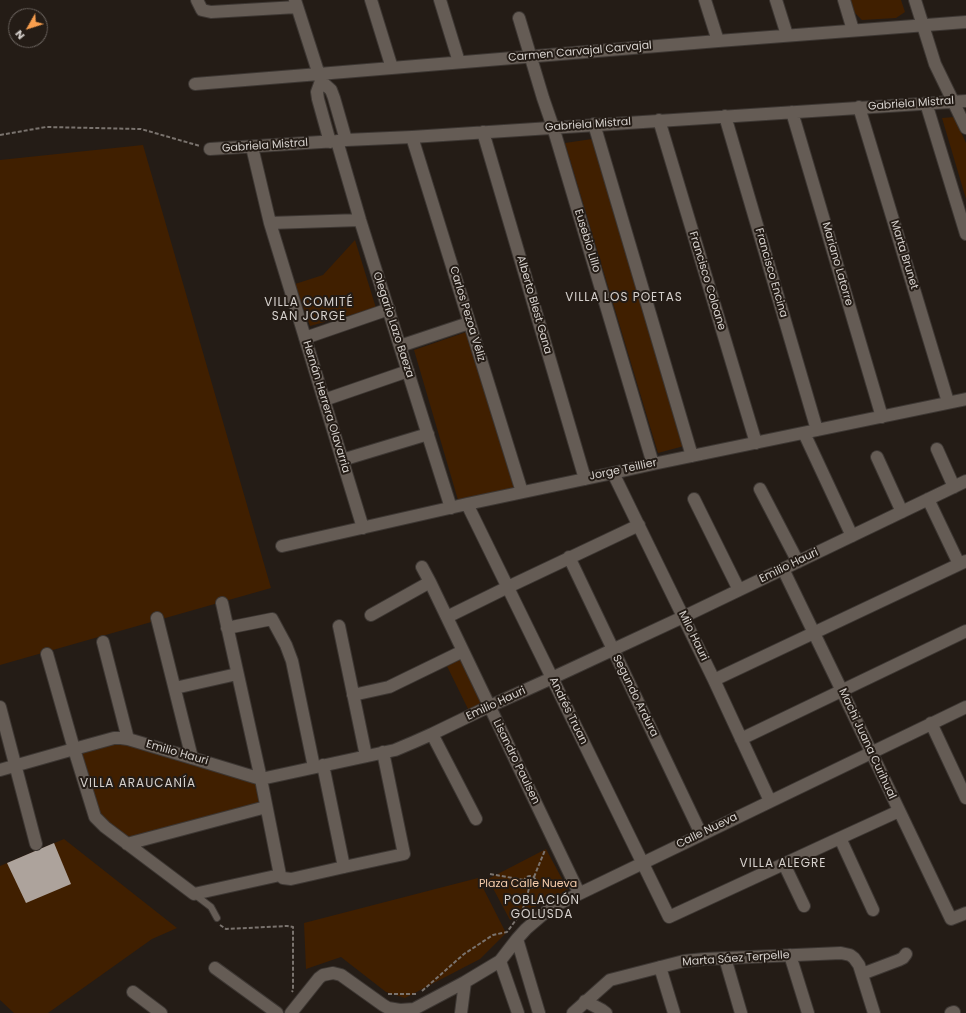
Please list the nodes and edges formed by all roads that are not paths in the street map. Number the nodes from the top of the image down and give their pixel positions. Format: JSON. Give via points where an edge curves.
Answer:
{"nodes":[{"id":1,"x":197,"y":0,"type":"edge"},
{"id":2,"x":371,"y":0,"type":"edge"},
{"id":3,"x":440,"y":0,"type":"edge"},
{"id":4,"x":705,"y":0,"type":"edge"},
{"id":5,"x":776,"y":0,"type":"edge"},
{"id":6,"x":844,"y":0,"type":"edge"},
{"id":7,"x":915,"y":0,"type":"edge"},
{"id":8,"x":296,"y":3,"type":"edge"},
{"id":9,"x":519,"y":18,"type":"dead end"},
{"id":10,"x":966,"y":22,"type":"edge"},
{"id":11,"x":923,"y":25,"type":"junction"},
{"id":12,"x":853,"y":30,"type":"junction"},
{"id":13,"x":787,"y":35,"type":"junction"},
{"id":14,"x":718,"y":41,"type":"junction"},
{"id":15,"x":530,"y":56,"type":"junction"},
{"id":16,"x":459,"y":62,"type":"junction"},
{"id":17,"x":392,"y":68,"type":"junction"},
{"id":18,"x":320,"y":78,"type":"junction"},
{"id":19,"x":195,"y":84,"type":"dead end"},
{"id":20,"x":953,"y":101,"type":"junction"},
{"id":21,"x":966,"y":101,"type":"edge"},
{"id":22,"x":926,"y":103,"type":"junction"},
{"id":23,"x":859,"y":107,"type":"junction"},
{"id":24,"x":792,"y":112,"type":"junction"},
{"id":25,"x":725,"y":116,"type":"junction"},
{"id":26,"x":659,"y":120,"type":"junction"},
{"id":27,"x":594,"y":124,"type":"junction"},
{"id":28,"x":553,"y":127,"type":"junction"},
{"id":29,"x":966,"y":128,"type":"edge"},
{"id":30,"x":483,"y":132,"type":"junction"},
{"id":31,"x":412,"y":136,"type":"junction"},
{"id":32,"x":338,"y":141,"type":"junction"},
{"id":33,"x":252,"y":147,"type":"junction"},
{"id":34,"x":210,"y":149,"type":"road end"},
{"id":35,"x":360,"y":220,"type":"junction"},
{"id":36,"x":270,"y":223,"type":"junction"},
{"id":37,"x":966,"y":234,"type":"edge"},
{"id":38,"x":389,"y":309,"type":"junction"},
{"id":39,"x":469,"y":323,"type":"junction"},
{"id":40,"x":305,"y":338,"type":"junction"},
{"id":41,"x":400,"y":346,"type":"junction"},
{"id":42,"x":408,"y":372,"type":"junction"},
{"id":43,"x":966,"y":399,"type":"edge"},
{"id":44,"x":324,"y":400,"type":"junction"},
{"id":45,"x":948,"y":402,"type":"junction"},
{"id":46,"x":882,"y":416,"type":"junction"},
{"id":47,"x":817,"y":430,"type":"junction"},
{"id":48,"x":804,"y":433,"type":"junction"},
{"id":49,"x":428,"y":434,"type":"junction"},
{"id":50,"x":756,"y":442,"type":"junction"},
{"id":51,"x":937,"y":449,"type":"dead end"},
{"id":52,"x":692,"y":456,"type":"junction"},
{"id":53,"x":877,"y":457,"type":"dead end"},
{"id":54,"x":342,"y":460,"type":"junction"},
{"id":55,"x":653,"y":464,"type":"junction"},
{"id":56,"x":613,"y":473,"type":"junction"},
{"id":57,"x":585,"y":479,"type":"junction"},
{"id":58,"x":966,"y":481,"type":"edge"},
{"id":59,"x":954,"y":487,"type":"junction"},
{"id":60,"x":760,"y":489,"type":"dead end"},
{"id":61,"x":522,"y":492,"type":"junction"},
{"id":62,"x":694,"y":499,"type":"dead end"},
{"id":63,"x":928,"y":499,"type":"junction"},
{"id":64,"x":467,"y":504,"type":"junction"},
{"id":65,"x":451,"y":508,"type":"junction"},
{"id":66,"x":902,"y":512,"type":"junction"},
{"id":67,"x":639,"y":525,"type":"junction"},
{"id":68,"x":362,"y":528,"type":"junction"},
{"id":69,"x":852,"y":536,"type":"junction"},
{"id":70,"x":282,"y":546,"type":"dead end"},
{"id":71,"x":569,"y":558,"type":"junction"},
{"id":72,"x":798,"y":562,"type":"junction"},
{"id":73,"x":963,"y":562,"type":"edge"},
{"id":74,"x":422,"y":567,"type":"dead end"},
{"id":75,"x":783,"y":569,"type":"junction"},
{"id":76,"x":430,"y":582,"type":"junction"},
{"id":77,"x":508,"y":587,"type":"junction"},
{"id":78,"x":739,"y":590,"type":"junction"},
{"id":79,"x":222,"y":603,"type":"dead end"},
{"id":80,"x":371,"y":615,"type":"dead end"},
{"id":81,"x":447,"y":617,"type":"junction"},
{"id":82,"x":683,"y":617,"type":"junction"},
{"id":83,"x":157,"y":618,"type":"dead end"},
{"id":84,"x":339,"y":626,"type":"dead end"},
{"id":85,"x":227,"y":628,"type":"junction"},
{"id":86,"x":966,"y":631,"type":"edge"},
{"id":87,"x":814,"y":633,"type":"junction"},
{"id":88,"x":103,"y":642,"type":"dead end"},
{"id":89,"x":613,"y":649,"type":"junction"},
{"id":90,"x":463,"y":651,"type":"junction"},
{"id":91,"x":47,"y":654,"type":"dead end"},
{"id":92,"x":237,"y":674,"type":"junction"},
{"id":93,"x":552,"y":678,"type":"junction"},
{"id":94,"x":714,"y":680,"type":"junction"},
{"id":95,"x":175,"y":688,"type":"junction"},
{"id":96,"x":842,"y":691,"type":"junction"},
{"id":97,"x":353,"y":695,"type":"junction"},
{"id":98,"x":490,"y":706,"type":"junction"},
{"id":99,"x":0,"y":707,"type":"edge"},
{"id":100,"x":966,"y":707,"type":"edge"},
{"id":101,"x":931,"y":724,"type":"junction"},
{"id":102,"x":432,"y":734,"type":"junction"},
{"id":103,"x":128,"y":739,"type":"junction"},
{"id":104,"x":741,"y":739,"type":"junction"},
{"id":105,"x":74,"y":749,"type":"junction"},
{"id":106,"x":383,"y":752,"type":"junction"},
{"id":107,"x":871,"y":752,"type":"junction"},
{"id":108,"x":366,"y":756,"type":"junction"},
{"id":109,"x":192,"y":758,"type":"junction"},
{"id":110,"x":15,"y":765,"type":"junction"},
{"id":111,"x":319,"y":766,"type":"junction"},
{"id":112,"x":0,"y":770,"type":"edge"},
{"id":113,"x":261,"y":779,"type":"junction"},
{"id":114,"x":966,"y":798,"type":"edge"},
{"id":115,"x":770,"y":801,"type":"junction"},
{"id":116,"x":266,"y":807,"type":"junction"},
{"id":117,"x":899,"y":811,"type":"junction"},
{"id":118,"x":476,"y":819,"type":"dead end"},
{"id":119,"x":701,"y":834,"type":"junction"},
{"id":120,"x":840,"y":838,"type":"junction"},
{"id":121,"x":36,"y":844,"type":"dead end"},
{"id":122,"x":127,"y":844,"type":"junction"},
{"id":123,"x":642,"y":862,"type":"junction"},
{"id":124,"x":784,"y":864,"type":"junction"},
{"id":125,"x":344,"y":867,"type":"junction"},
{"id":126,"x":280,"y":875,"type":"junction"},
{"id":127,"x":577,"y":889,"type":"junction"},
{"id":128,"x":194,"y":894,"type":"junction"},
{"id":129,"x":804,"y":906,"type":"dead end"},
{"id":130,"x":873,"y":910,"type":"dead end"},
{"id":131,"x":966,"y":913,"type":"edge"},
{"id":132,"x":218,"y":921,"type":"road end"},
{"id":133,"x":516,"y":939,"type":"junction"},
{"id":134,"x":906,"y":954,"type":"dead end"},
{"id":135,"x":790,"y":955,"type":"junction"},
{"id":136,"x":725,"y":958,"type":"junction"},
{"id":137,"x":500,"y":961,"type":"junction"},
{"id":138,"x":660,"y":967,"type":"junction"},
{"id":139,"x":215,"y":968,"type":"dead end"},
{"id":140,"x":862,"y":974,"type":"junction"},
{"id":141,"x":465,"y":982,"type":"junction"},
{"id":142,"x":133,"y":992,"type":"dead end"},
{"id":143,"x":585,"y":1001,"type":"junction"},
{"id":144,"x":160,"y":1013,"type":"edge"},
{"id":145,"x":277,"y":1013,"type":"edge"},
{"id":146,"x":292,"y":1013,"type":"edge"},
{"id":147,"x":461,"y":1013,"type":"edge"},
{"id":148,"x":518,"y":1013,"type":"edge"},
{"id":149,"x":539,"y":1013,"type":"edge"},
{"id":150,"x":573,"y":1013,"type":"edge"},
{"id":151,"x":606,"y":1013,"type":"edge"},
{"id":152,"x":674,"y":1013,"type":"edge"},
{"id":153,"x":741,"y":1013,"type":"edge"},
{"id":154,"x":808,"y":1013,"type":"edge"},
{"id":155,"x":874,"y":1013,"type":"edge"}],
"edges":[{"from":1,"to":8,"type":"street","via":[[202,10],[211,12]]},
{"from":2,"to":17,"type":"street"},
{"from":3,"to":16,"type":"street"},
{"from":4,"to":14,"type":"street"},
{"from":5,"to":13,"type":"street"},
{"from":6,"to":12,"type":"street"},
{"from":7,"to":11,"type":"street"},
{"from":8,"to":18,"type":"street"},
{"from":9,"to":15,"type":"street","name":"Eusebio Lillo"},
{"from":10,"to":11,"type":"street","name":"Carmen Carvajal Carvajal"},
{"from":11,"to":12,"type":"street","name":"Carmen Carvajal Carvajal"},
{"from":11,"to":20,"type":"street","via":[[935,64]]},
{"from":12,"to":13,"type":"street","name":"Carmen Carvajal Carvajal"},
{"from":13,"to":14,"type":"street","name":"Carmen Carvajal Carvajal"},
{"from":14,"to":15,"type":"street","name":"Carmen Carvajal Carvajal"},
{"from":15,"to":16,"type":"street","name":"Carmen Carvajal Carvajal"},
{"from":15,"to":28,"type":"street","name":"Eusebio Lillo"},
{"from":16,"to":17,"type":"street","name":"Carmen Carvajal Carvajal"},
{"from":17,"to":18,"type":"street","name":"Carmen Carvajal Carvajal"},
{"from":18,"to":19,"type":"street","name":"Carmen Carvajal Carvajal"},
{"from":18,"to":32,"type":"street","name":"Olegario Lazo Baeza","via":[[331,90],[334,98]]},
{"from":20,"to":21,"type":"street","name":"Gabriela Mistral"},
{"from":20,"to":22,"type":"street","name":"Gabriela Mistral"},
{"from":20,"to":29,"type":"street"},
{"from":22,"to":23,"type":"street","name":"Gabriela Mistral"},
{"from":22,"to":37,"type":"street"},
{"from":23,"to":24,"type":"street","name":"Gabriela Mistral"},
{"from":23,"to":45,"type":"street","name":"Marta Brunet"},
{"from":24,"to":25,"type":"street","name":"Gabriela Mistral"},
{"from":24,"to":46,"type":"street","name":"Mariano Latorre"},
{"from":25,"to":26,"type":"street","name":"Gabriela Mistral"},
{"from":25,"to":47,"type":"street","name":"Francisco Encina"},
{"from":26,"to":27,"type":"street","name":"Gabriela Mistral"},
{"from":26,"to":50,"type":"street","name":"Francisco Coloane"},
{"from":27,"to":28,"type":"street","name":"Gabriela Mistral"},
{"from":27,"to":52,"type":"street"},
{"from":28,"to":30,"type":"street","name":"Gabriela Mistral"},
{"from":28,"to":55,"type":"street","name":"Eusebio Lillo"},
{"from":30,"to":31,"type":"street","name":"Gabriela Mistral"},
{"from":30,"to":57,"type":"street","name":"Alberto Blest Gana"},
{"from":31,"to":32,"type":"street","name":"Gabriela Mistral"},
{"from":31,"to":39,"type":"street","name":"Carlos Pezoa Véliz"},
{"from":32,"to":33,"type":"street","name":"Gabriela Mistral"},
{"from":32,"to":35,"type":"street","name":"Olegario Lazo Baeza"},
{"from":33,"to":34,"type":"street","name":"Gabriela Mistral"},
{"from":33,"to":36,"type":"street","name":"Hernán Herrera Olavarria"},
{"from":35,"to":36,"type":"street"},
{"from":35,"to":38,"type":"street","name":"Olegario Lazo Baeza"},
{"from":36,"to":40,"type":"street","name":"Hernán Herrera Olavarria"},
{"from":38,"to":40,"type":"street"},
{"from":38,"to":41,"type":"street","name":"Olegario Lazo Baeza"},
{"from":39,"to":41,"type":"street"},
{"from":39,"to":61,"type":"street","name":"Carlos Pezoa Véliz"},
{"from":40,"to":44,"type":"street","name":"Hernán Herrera Olavarria"},
{"from":41,"to":42,"type":"street","name":"Olegario Lazo Baeza"},
{"from":42,"to":44,"type":"street"},
{"from":42,"to":49,"type":"street","name":"Olegario Lazo Baeza"},
{"from":43,"to":45,"type":"street","name":"Jorge Teillier"},
{"from":44,"to":54,"type":"street","name":"Hernán Herrera Olavarria"},
{"from":45,"to":46,"type":"street","name":"Jorge Teillier"},
{"from":46,"to":47,"type":"street","name":"Jorge Teillier"},
{"from":47,"to":48,"type":"street","name":"Jorge Teillier"},
{"from":48,"to":50,"type":"street","name":"Jorge Teillier"},
{"from":48,"to":69,"type":"street"},
{"from":49,"to":54,"type":"street"},
{"from":49,"to":65,"type":"street","name":"Olegario Lazo Baeza"},
{"from":50,"to":52,"type":"street","name":"Jorge Teillier"},
{"from":51,"to":59,"type":"street"},
{"from":52,"to":55,"type":"street","name":"Jorge Teillier"},
{"from":53,"to":66,"type":"street"},
{"from":54,"to":68,"type":"street","name":"Hernán Herrera Olavarria"},
{"from":55,"to":56,"type":"street","name":"Jorge Teillier"},
{"from":56,"to":57,"type":"street","name":"Jorge Teillier"},
{"from":56,"to":67,"type":"street","name":"Milo Hauri"},
{"from":57,"to":61,"type":"street","name":"Jorge Teillier"},
{"from":58,"to":59,"type":"street","name":"Emilio Hauri"},
{"from":59,"to":63,"type":"street","name":"Emilio Hauri"},
{"from":60,"to":72,"type":"street"},
{"from":61,"to":64,"type":"street","name":"Jorge Teillier"},
{"from":62,"to":78,"type":"street"},
{"from":63,"to":66,"type":"street","name":"Emilio Hauri"},
{"from":63,"to":73,"type":"street"},
{"from":64,"to":65,"type":"street","name":"Jorge Teillier"},
{"from":64,"to":77,"type":"street","name":"Andrés Truan"},
{"from":65,"to":68,"type":"street","name":"Jorge Teillier"},
{"from":66,"to":69,"type":"street","name":"Emilio Hauri"},
{"from":67,"to":71,"type":"street"},
{"from":67,"to":82,"type":"street","name":"Milo Hauri"},
{"from":68,"to":70,"type":"street","name":"Jorge Teillier"},
{"from":69,"to":72,"type":"street","name":"Emilio Hauri"},
{"from":71,"to":77,"type":"street"},
{"from":71,"to":89,"type":"street","name":"Segundo Ardura"},
{"from":72,"to":75,"type":"street","name":"Emilio Hauri"},
{"from":73,"to":87,"type":"street"},
{"from":74,"to":76,"type":"street","name":"Lisandro Paulsen"},
{"from":75,"to":78,"type":"street","name":"Emilio Hauri"},
{"from":75,"to":87,"type":"street","name":"Machi Juana Curihual"},
{"from":76,"to":80,"type":"street"},
{"from":76,"to":81,"type":"street","name":"Lisandro Paulsen"},
{"from":77,"to":81,"type":"street"},
{"from":77,"to":93,"type":"street","name":"Andrés Truan"},
{"from":78,"to":82,"type":"street","name":"Emilio Hauri"},
{"from":79,"to":85,"type":"street"},
{"from":81,"to":90,"type":"street","name":"Lisandro Paulsen"},
{"from":82,"to":89,"type":"street","name":"Emilio Hauri"},
{"from":82,"to":94,"type":"street","name":"Milo Hauri"},
{"from":83,"to":95,"type":"street"},
{"from":84,"to":97,"type":"street"},
{"from":85,"to":92,"type":"street"},
{"from":85,"to":111,"type":"street","via":[[272,619],[292,661]]},
{"from":86,"to":96,"type":"street"},
{"from":87,"to":94,"type":"street"},
{"from":87,"to":96,"type":"street","name":"Machi Juana Curihual"},
{"from":88,"to":103,"type":"street"},
{"from":89,"to":93,"type":"street","name":"Emilio Hauri"},
{"from":89,"to":119,"type":"street","name":"Segundo Ardura"},
{"from":90,"to":97,"type":"street","via":[[389,687]]},
{"from":90,"to":98,"type":"street","name":"Lisandro Paulsen"},
{"from":91,"to":105,"type":"street"},
{"from":92,"to":95,"type":"street"},
{"from":92,"to":113,"type":"street"},
{"from":93,"to":98,"type":"street","name":"Emilio Hauri"},
{"from":93,"to":123,"type":"street","name":"Andrés Truan"},
{"from":94,"to":104,"type":"street","name":"Milo Hauri"},
{"from":95,"to":109,"type":"street"},
{"from":96,"to":104,"type":"street"},
{"from":96,"to":107,"type":"street","name":"Machi Juana Curihual"},
{"from":97,"to":108,"type":"street"},
{"from":98,"to":102,"type":"street","name":"Emilio Hauri"},
{"from":98,"to":127,"type":"street","name":"Lisandro Paulsen"},
{"from":99,"to":110,"type":"street"},
{"from":100,"to":101,"type":"street","name":"Calle Nueva"},
{"from":101,"to":107,"type":"street","name":"Calle Nueva"},
{"from":101,"to":114,"type":"street"},
{"from":102,"to":106,"type":"street","name":"Emilio Hauri"},
{"from":102,"to":118,"type":"street"},
{"from":103,"to":105,"type":"street","name":"Emilio Hauri","via":[[114,738]]},
{"from":103,"to":109,"type":"street","name":"Emilio Hauri"},
{"from":104,"to":115,"type":"street","name":"Milo Hauri"},
{"from":105,"to":110,"type":"street","name":"Emilio Hauri"},
{"from":105,"to":122,"type":"street","via":[[95,817]]},
{"from":106,"to":108,"type":"street","name":"Emilio Hauri"},
{"from":106,"to":125,"type":"street","via":[[404,854]]},
{"from":107,"to":115,"type":"street","name":"Calle Nueva"},
{"from":107,"to":117,"type":"street","name":"Machi Juana Curihual"},
{"from":108,"to":111,"type":"street","name":"Emilio Hauri"},
{"from":109,"to":113,"type":"street","name":"Emilio Hauri"},
{"from":110,"to":112,"type":"street","name":"Emilio Hauri"},
{"from":110,"to":121,"type":"street"},
{"from":111,"to":113,"type":"street","name":"Emilio Hauri"},
{"from":111,"to":125,"type":"street"},
{"from":113,"to":116,"type":"street"},
{"from":115,"to":119,"type":"street","name":"Calle Nueva"},
{"from":116,"to":122,"type":"street"},
{"from":116,"to":126,"type":"street"},
{"from":117,"to":120,"type":"street"},
{"from":117,"to":131,"type":"street","name":"Machi Juana Curihual","via":[[951,919]]},
{"from":119,"to":123,"type":"street","name":"Calle Nueva"},
{"from":120,"to":124,"type":"street"},
{"from":120,"to":130,"type":"street"},
{"from":122,"to":128,"type":"street"},
{"from":123,"to":124,"type":"street","name":"Andrés Truan","via":[[669,917]]},
{"from":123,"to":127,"type":"street","name":"Calle Nueva"},
{"from":124,"to":129,"type":"street"},
{"from":125,"to":126,"type":"street","via":[[291,880]]},
{"from":126,"to":128,"type":"street"},
{"from":127,"to":133,"type":"street","name":"Calle Nueva","via":[[531,924]]},
{"from":128,"to":132,"type":"lane","via":[[211,907]]},
{"from":133,"to":137,"type":"street","name":"Calle Nueva"},
{"from":133,"to":149,"type":"street"},
{"from":134,"to":140,"type":"street","via":[[899,960]]},
{"from":135,"to":136,"type":"street","name":"Marta Sáez Terpelle"},
{"from":135,"to":140,"type":"street","name":"Marta Sáez Terpelle","via":[[850,955],[857,961]]},
{"from":135,"to":154,"type":"street"},
{"from":136,"to":138,"type":"street","name":"Marta Sáez Terpelle","via":[[684,961]]},
{"from":136,"to":153,"type":"street"},
{"from":137,"to":141,"type":"street","name":"Calle Nueva"},
{"from":137,"to":148,"type":"street"},
{"from":138,"to":143,"type":"street","name":"Marta Sáez Terpelle","via":[[610,980]]},
{"from":138,"to":152,"type":"street"},
{"from":139,"to":145,"type":"street"},
{"from":140,"to":155,"type":"street","name":"Marta Sáez Terpelle"},
{"from":141,"to":146,"type":"street","name":"Calle Nueva","via":[[414,1009],[400,1010],[388,1008],[341,975],[328,973],[316,982]]},
{"from":141,"to":147,"type":"street"},
{"from":142,"to":144,"type":"street"},
{"from":143,"to":150,"type":"street","name":"Marta Sáez Terpelle"},
{"from":143,"to":151,"type":"street"}]}
